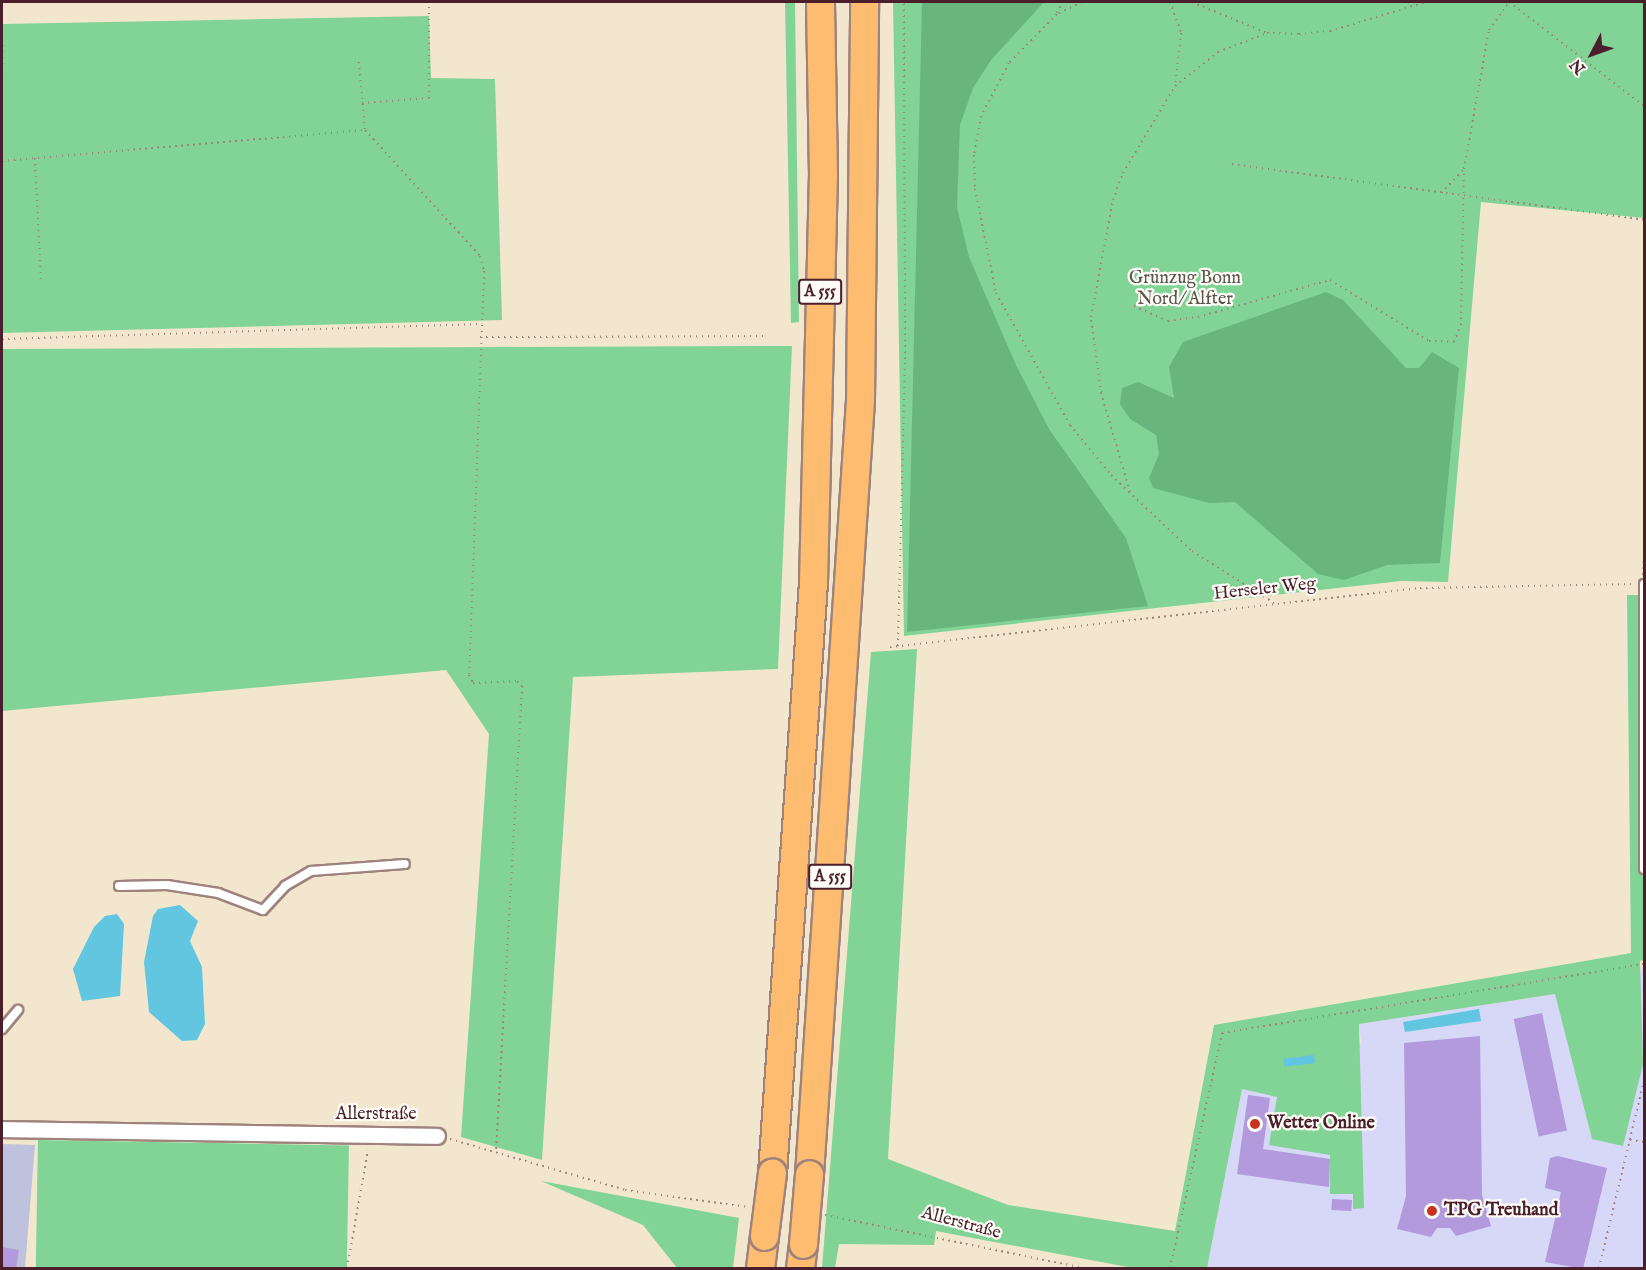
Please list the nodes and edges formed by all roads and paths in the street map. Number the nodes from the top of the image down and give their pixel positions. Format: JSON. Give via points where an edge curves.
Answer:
{"nodes":[{"id":1,"x":429,"y":2,"type":"edge"},
{"id":2,"x":819,"y":2,"type":"edge"},
{"id":3,"x":864,"y":2,"type":"edge"},
{"id":4,"x":904,"y":2,"type":"edge"},
{"id":5,"x":1062,"y":2,"type":"edge"},
{"id":6,"x":1082,"y":2,"type":"edge"},
{"id":7,"x":1170,"y":2,"type":"edge"},
{"id":8,"x":1192,"y":2,"type":"edge"},
{"id":9,"x":1426,"y":2,"type":"edge"},
{"id":10,"x":1509,"y":2,"type":"edge"},
{"id":11,"x":1057,"y":14,"type":"junction"},
{"id":12,"x":1267,"y":33,"type":"junction"},
{"id":13,"x":3,"y":41,"type":"edge"},
{"id":14,"x":358,"y":62,"type":"dead end"},
{"id":15,"x":1175,"y":86,"type":"junction"},
{"id":16,"x":2,"y":88,"type":"edge"},
{"id":17,"x":362,"y":103,"type":"junction"},
{"id":18,"x":1644,"y":106,"type":"edge"},
{"id":19,"x":365,"y":130,"type":"junction"},
{"id":20,"x":35,"y":159,"type":"junction"},
{"id":21,"x":2,"y":161,"type":"edge"},
{"id":22,"x":1232,"y":164,"type":"dead end"},
{"id":23,"x":1464,"y":170,"type":"junction"},
{"id":24,"x":1441,"y":193,"type":"junction"},
{"id":25,"x":1465,"y":196,"type":"junction"},
{"id":26,"x":1644,"y":220,"type":"edge"},
{"id":27,"x":40,"y":279,"type":"dead end"},
{"id":28,"x":1134,"y":306,"type":"dead end"},
{"id":29,"x":481,"y":324,"type":"junction"},
{"id":30,"x":768,"y":336,"type":"dead end"},
{"id":31,"x":480,"y":337,"type":"junction"},
{"id":32,"x":2,"y":339,"type":"edge"},
{"id":33,"x":1131,"y":495,"type":"junction"},
{"id":34,"x":1644,"y":554,"type":"edge"},
{"id":35,"x":1644,"y":584,"type":"edge"},
{"id":36,"x":1274,"y":603,"type":"junction"},
{"id":37,"x":898,"y":646,"type":"junction"},
{"id":38,"x":890,"y":647,"type":"dead end"},
{"id":39,"x":405,"y":864,"type":"dead end"},
{"id":40,"x":1644,"y":869,"type":"edge"},
{"id":41,"x":119,"y":886,"type":"dead end"},
{"id":42,"x":1644,"y":964,"type":"edge"},
{"id":43,"x":18,"y":1010,"type":"dead end"},
{"id":44,"x":2,"y":1029,"type":"edge"},
{"id":45,"x":1644,"y":1081,"type":"edge"},
{"id":46,"x":2,"y":1129,"type":"edge"},
{"id":47,"x":367,"y":1135,"type":"junction"},
{"id":48,"x":437,"y":1136,"type":"joint"},
{"id":49,"x":1629,"y":1140,"type":"junction"},
{"id":50,"x":1644,"y":1142,"type":"edge"},
{"id":51,"x":496,"y":1151,"type":"junction"},
{"id":52,"x":742,"y":1207,"type":"dead end"},
{"id":53,"x":828,"y":1216,"type":"dead end"},
{"id":54,"x":801,"y":1256,"type":"edge"},
{"id":55,"x":347,"y":1269,"type":"edge"},
{"id":56,"x":760,"y":1269,"type":"edge"},
{"id":57,"x":1084,"y":1269,"type":"edge"},
{"id":58,"x":1170,"y":1269,"type":"edge"},
{"id":59,"x":1599,"y":1269,"type":"edge"}],
"edges":[{"from":1,"to":17,"type":"path","via":[[429,98]]},
{"from":2,"to":56,"type":"highway","number":"A 555","bridge":true,"via":[[823,175],[813,582],[772,1173]]},
{"from":3,"to":54,"type":"highway","number":"A 555","bridge":true,"via":[[860,400]]},
{"from":4,"to":37,"type":"path","via":[[905,359]]},
{"from":5,"to":11,"type":"path"},
{"from":6,"to":11,"type":"path"},
{"from":7,"to":15,"type":"path","via":[[1180,33]]},
{"from":8,"to":12,"type":"path"},
{"from":9,"to":12,"type":"path","via":[[1330,32]]},
{"from":10,"to":18,"type":"path"},
{"from":10,"to":23,"type":"path","via":[[1489,30]]},
{"from":11,"to":33,"type":"path","via":[[1009,63],[981,116],[974,155],[978,222],[996,293],[1027,354],[1070,425]]},
{"from":12,"to":15,"type":"path","via":[[1218,52]]},
{"from":13,"to":16,"type":"path"},
{"from":14,"to":17,"type":"path"},
{"from":15,"to":33,"type":"path","via":[[1123,173],[1098,257],[1090,317],[1101,393]]},
{"from":17,"to":19,"type":"path"},
{"from":19,"to":20,"type":"path"},
{"from":19,"to":29,"type":"path","via":[[480,256],[484,271]]},
{"from":20,"to":21,"type":"path"},
{"from":20,"to":27,"type":"path"},
{"from":22,"to":24,"type":"path"},
{"from":23,"to":24,"type":"path"},
{"from":23,"to":25,"type":"path"},
{"from":24,"to":25,"type":"path"},
{"from":25,"to":26,"type":"path"},
{"from":25,"to":28,"type":"path","via":[[1461,325],[1454,342],[1429,341],[1330,280],[1198,317],[1168,321]]},
{"from":29,"to":31,"type":"path"},
{"from":29,"to":32,"type":"path"},
{"from":30,"to":31,"type":"path"},
{"from":31,"to":51,"type":"path","via":[[469,675],[473,683],[517,681],[522,686]]},
{"from":33,"to":36,"type":"path","via":[[1192,551]]},
{"from":34,"to":35,"type":"path"},
{"from":35,"to":36,"type":"path","name":"Herseler Weg","via":[[1420,588]]},
{"from":35,"to":40,"type":"lane"},
{"from":36,"to":37,"type":"path","name":"Herseler Weg"},
{"from":37,"to":38,"type":"path","name":"Herseler Weg"},
{"from":39,"to":41,"type":"lane","via":[[311,871],[285,886],[263,910],[218,893],[167,885]]},
{"from":42,"to":58,"type":"path","via":[[1222,1033]]},
{"from":43,"to":44,"type":"lane"},
{"from":45,"to":49,"type":"path"},
{"from":46,"to":47,"type":"street","name":"Allerstraße"},
{"from":47,"to":48,"type":"street","name":"Allerstraße"},
{"from":47,"to":55,"type":"path"},
{"from":48,"to":51,"type":"path","name":"Allerstraße"},
{"from":49,"to":50,"type":"path"},
{"from":49,"to":59,"type":"path"},
{"from":51,"to":52,"type":"path","name":"Allerstraße","via":[[625,1190]]},
{"from":53,"to":57,"type":"path","name":"Allerstraße"}]}
